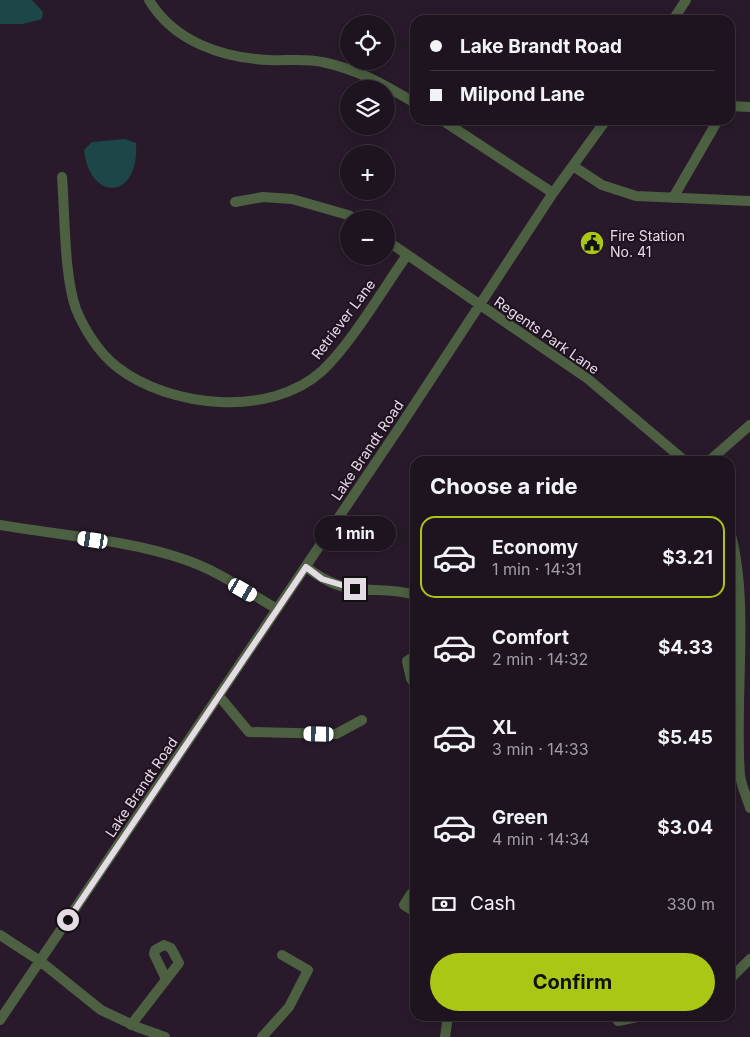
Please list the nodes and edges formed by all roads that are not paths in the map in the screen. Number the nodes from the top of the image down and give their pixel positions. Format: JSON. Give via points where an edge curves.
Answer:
{"nodes":[{"id":1,"x":149,"y":0,"type":"edge"},
{"id":2,"x":686,"y":0,"type":"edge"},
{"id":3,"x":676,"y":15,"type":"edge"},
{"id":4,"x":410,"y":100,"type":"edge"},
{"id":5,"x":735,"y":106,"type":"edge"},
{"id":6,"x":750,"y":107,"type":"edge"},
{"id":7,"x":450,"y":125,"type":"edge"},
{"id":8,"x":602,"y":125,"type":"edge"},
{"id":9,"x":715,"y":125,"type":"edge"},
{"id":10,"x":573,"y":166,"type":"junction"},
{"id":11,"x":62,"y":177,"type":"dead end"},
{"id":12,"x":553,"y":193,"type":"junction"},
{"id":13,"x":673,"y":198,"type":"junction"},
{"id":14,"x":750,"y":201,"type":"edge"},
{"id":15,"x":235,"y":202,"type":"dead end"},
{"id":16,"x":340,"y":214,"type":"edge"},
{"id":17,"x":395,"y":247,"type":"edge"},
{"id":18,"x":406,"y":255,"type":"junction"},
{"id":19,"x":479,"y":304,"type":"junction"},
{"id":20,"x":750,"y":425,"type":"edge"},
{"id":21,"x":679,"y":456,"type":"edge"},
{"id":22,"x":715,"y":456,"type":"edge"},
{"id":23,"x":0,"y":525,"type":"edge"},
{"id":24,"x":735,"y":553,"type":"edge"},
{"id":25,"x":306,"y":567,"type":"junction"},
{"id":26,"x":410,"y":594,"type":"edge"},
{"id":27,"x":277,"y":609,"type":"junction"},
{"id":28,"x":410,"y":659,"type":"edge"},
{"id":29,"x":410,"y":679,"type":"edge"},
{"id":30,"x":219,"y":696,"type":"junction"},
{"id":31,"x":362,"y":720,"type":"dead end"},
{"id":32,"x":750,"y":808,"type":"edge"},
{"id":33,"x":410,"y":896,"type":"edge"},
{"id":34,"x":410,"y":909,"type":"edge"},
{"id":35,"x":0,"y":935,"type":"edge"},
{"id":36,"x":282,"y":955,"type":"dead end"},
{"id":37,"x":750,"y":959,"type":"edge"},
{"id":38,"x":40,"y":962,"type":"junction"},
{"id":39,"x":735,"y":973,"type":"edge"},
{"id":40,"x":166,"y":979,"type":"dead end"},
{"id":41,"x":0,"y":1020,"type":"edge"},
{"id":42,"x":447,"y":1021,"type":"edge"},
{"id":43,"x":622,"y":1021,"type":"edge"},
{"id":44,"x":618,"y":1022,"type":"dead end"},
{"id":45,"x":131,"y":1024,"type":"junction"},
{"id":46,"x":164,"y":1037,"type":"edge"},
{"id":47,"x":262,"y":1037,"type":"edge"},
{"id":48,"x":445,"y":1037,"type":"edge"}],
"edges":[{"from":1,"to":4,"type":"street","via":[[173,29],[199,46],[230,56],[320,61],[345,67],[374,78]]},
{"from":2,"to":3,"type":"street"},
{"from":5,"to":6,"type":"street"},
{"from":7,"to":12,"type":"street"},
{"from":8,"to":10,"type":"street","name":"Lake Brandt Road"},
{"from":9,"to":13,"type":"street"},
{"from":10,"to":12,"type":"street","name":"Lake Brandt Road"},
{"from":10,"to":13,"type":"street","via":[[602,185],[636,196]]},
{"from":11,"to":18,"type":"street","name":"Retriever Lane","via":[[71,286],[88,335],[116,366],[144,384],[171,394],[244,402],[298,388],[322,371],[344,345]]},
{"from":12,"to":19,"type":"street","name":"Lake Brandt Road"},
{"from":13,"to":14,"type":"street"},
{"from":15,"to":16,"type":"street","via":[[263,197],[292,199]]},
{"from":17,"to":18,"type":"street","name":"Regents Park Lane"},
{"from":18,"to":19,"type":"street","name":"Regents Park Lane"},
{"from":19,"to":21,"type":"street","name":"Regents Park Lane","via":[[588,379]]},
{"from":19,"to":25,"type":"street","name":"Lake Brandt Road"},
{"from":20,"to":22,"type":"street"},
{"from":23,"to":27,"type":"street","via":[[182,558],[215,571]]},
{"from":24,"to":32,"type":"street","via":[[741,608],[740,776]]},
{"from":25,"to":26,"type":"street","via":[[322,579],[340,586]]},
{"from":25,"to":27,"type":"street","name":"Lake Brandt Road"},
{"from":27,"to":30,"type":"street","name":"Lake Brandt Road"},
{"from":28,"to":29,"type":"street","via":[[407,661]]},
{"from":30,"to":31,"type":"street","via":[[249,732],[336,734]]},
{"from":30,"to":38,"type":"street","name":"Lake Brandt Road"},
{"from":33,"to":34,"type":"street","via":[[404,905]]},
{"from":35,"to":38,"type":"street"},
{"from":36,"to":47,"type":"street","via":[[308,970],[289,1007]]},
{"from":37,"to":39,"type":"street"},
{"from":38,"to":41,"type":"street","name":"Lake Brandt Road"},
{"from":38,"to":45,"type":"street","via":[[101,1010]]},
{"from":40,"to":45,"type":"street"},
{"from":42,"to":48,"type":"street"},
{"from":43,"to":44,"type":"street"},
{"from":45,"to":46,"type":"street"}]}
